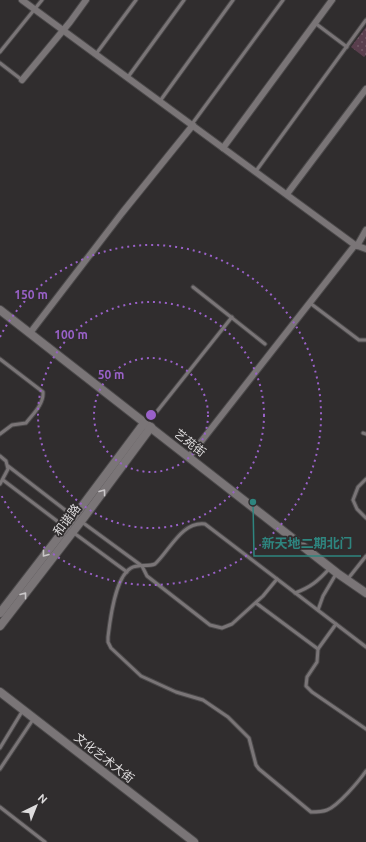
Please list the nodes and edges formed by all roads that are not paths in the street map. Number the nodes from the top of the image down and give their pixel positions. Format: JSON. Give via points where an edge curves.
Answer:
{"nodes":[{"id":1,"x":22,"y":0,"type":"edge"},
{"id":2,"x":42,"y":0,"type":"edge"},
{"id":3,"x":86,"y":0,"type":"edge"},
{"id":4,"x":136,"y":0,"type":"edge"},
{"id":5,"x":184,"y":0,"type":"edge"},
{"id":6,"x":233,"y":0,"type":"edge"},
{"id":7,"x":283,"y":0,"type":"edge"},
{"id":8,"x":332,"y":0,"type":"edge"},
{"id":9,"x":35,"y":9,"type":"junction"},
{"id":10,"x":366,"y":20,"type":"edge"},
{"id":11,"x":315,"y":23,"type":"junction"},
{"id":12,"x":63,"y":30,"type":"junction"},
{"id":13,"x":347,"y":47,"type":"junction"},
{"id":14,"x":0,"y":52,"type":"edge"},
{"id":15,"x":96,"y":54,"type":"junction"},
{"id":16,"x":0,"y":63,"type":"edge"},
{"id":17,"x":128,"y":77,"type":"junction"},
{"id":18,"x":22,"y":80,"type":"joint"},
{"id":19,"x":366,"y":89,"type":"edge"},
{"id":20,"x":160,"y":101,"type":"junction"},
{"id":21,"x":192,"y":125,"type":"junction"},
{"id":22,"x":223,"y":148,"type":"junction"},
{"id":23,"x":256,"y":172,"type":"junction"},
{"id":24,"x":287,"y":194,"type":"junction"},
{"id":25,"x":366,"y":230,"type":"edge"},
{"id":26,"x":356,"y":246,"type":"junction"},
{"id":27,"x":366,"y":249,"type":"edge"},
{"id":28,"x":193,"y":287,"type":"dead end"},
{"id":29,"x":310,"y":303,"type":"junction"},
{"id":30,"x":0,"y":310,"type":"edge"},
{"id":31,"x":232,"y":318,"type":"junction"},
{"id":32,"x":30,"y":334,"type":"junction"},
{"id":33,"x":366,"y":340,"type":"edge"},
{"id":34,"x":266,"y":344,"type":"dead end"},
{"id":35,"x":0,"y":359,"type":"edge"},
{"id":36,"x":148,"y":425,"type":"junction"},
{"id":37,"x":0,"y":434,"type":"edge"},
{"id":38,"x":0,"y":456,"type":"edge"},
{"id":39,"x":189,"y":457,"type":"junction"},
{"id":40,"x":8,"y":466,"type":"junction"},
{"id":41,"x":3,"y":480,"type":"junction"},
{"id":42,"x":366,"y":480,"type":"edge"},
{"id":43,"x":0,"y":484,"type":"edge"},
{"id":44,"x":366,"y":518,"type":"edge"},
{"id":45,"x":77,"y":519,"type":"junction"},
{"id":46,"x":69,"y":530,"type":"junction"},
{"id":47,"x":366,"y":556,"type":"edge"},
{"id":48,"x":142,"y":566,"type":"junction"},
{"id":49,"x":330,"y":567,"type":"junction"},
{"id":50,"x":126,"y":572,"type":"junction"},
{"id":51,"x":337,"y":573,"type":"junction"},
{"id":52,"x":277,"y":579,"type":"junction"},
{"id":53,"x":347,"y":580,"type":"junction"},
{"id":54,"x":295,"y":593,"type":"junction"},
{"id":55,"x":366,"y":593,"type":"edge"},
{"id":56,"x":256,"y":603,"type":"junction"},
{"id":57,"x":318,"y":610,"type":"junction"},
{"id":58,"x":0,"y":613,"type":"edge"},
{"id":59,"x":336,"y":624,"type":"junction"},
{"id":60,"x":0,"y":626,"type":"edge"},
{"id":61,"x":366,"y":647,"type":"edge"},
{"id":62,"x":318,"y":648,"type":"junction"},
{"id":63,"x":0,"y":692,"type":"edge"},
{"id":64,"x":23,"y":710,"type":"junction"},
{"id":65,"x":34,"y":718,"type":"junction"},
{"id":66,"x":366,"y":729,"type":"edge"},
{"id":67,"x":0,"y":748,"type":"edge"},
{"id":68,"x":0,"y":770,"type":"edge"},
{"id":69,"x":366,"y":771,"type":"edge"},
{"id":70,"x":0,"y":807,"type":"edge"},
{"id":71,"x":45,"y":842,"type":"edge"},
{"id":72,"x":194,"y":842,"type":"edge"}],
"edges":[{"from":1,"to":9,"type":"street"},
{"from":2,"to":9,"type":"lane"},
{"from":3,"to":12,"type":"street"},
{"from":4,"to":15,"type":"lane"},
{"from":5,"to":17,"type":"lane"},
{"from":6,"to":20,"type":"lane"},
{"from":7,"to":21,"type":"lane"},
{"from":8,"to":11,"type":"street"},
{"from":9,"to":12,"type":"street"},
{"from":9,"to":14,"type":"lane"},
{"from":10,"to":13,"type":"lane"},
{"from":11,"to":13,"type":"lane"},
{"from":11,"to":22,"type":"street"},
{"from":12,"to":15,"type":"street"},
{"from":12,"to":18,"type":"street"},
{"from":13,"to":23,"type":"lane"},
{"from":15,"to":17,"type":"street"},
{"from":16,"to":18,"type":"lane"},
{"from":17,"to":20,"type":"street"},
{"from":19,"to":24,"type":"street"},
{"from":20,"to":21,"type":"street"},
{"from":21,"to":22,"type":"street"},
{"from":21,"to":32,"type":"street","via":[[122,212]]},
{"from":22,"to":23,"type":"street"},
{"from":23,"to":24,"type":"street"},
{"from":24,"to":26,"type":"street"},
{"from":25,"to":26,"type":"street"},
{"from":26,"to":27,"type":"street"},
{"from":26,"to":29,"type":"street"},
{"from":28,"to":31,"type":"lane"},
{"from":29,"to":33,"type":"lane","via":[[359,340]]},
{"from":29,"to":39,"type":"street"},
{"from":30,"to":32,"type":"street","name":"艺苑街"},
{"from":31,"to":34,"type":"lane"},
{"from":31,"to":36,"type":"lane"},
{"from":32,"to":36,"type":"street","name":"艺苑街"},
{"from":35,"to":37,"type":"lane","via":[[43,393],[43,399],[26,423],[12,425]]},
{"from":36,"to":39,"type":"street","name":"艺苑街"},
{"from":36,"to":45,"type":"street","name":"和谐路"},
{"from":38,"to":40,"type":"lane"},
{"from":39,"to":49,"type":"street","name":"艺苑街"},
{"from":40,"to":41,"type":"lane"},
{"from":40,"to":45,"type":"lane"},
{"from":41,"to":43,"type":"lane"},
{"from":41,"to":46,"type":"lane"},
{"from":42,"to":44,"type":"lane","via":[[358,487],[353,500],[357,509]]},
{"from":45,"to":46,"type":"street","name":"和谐路"},
{"from":45,"to":48,"type":"lane"},
{"from":46,"to":50,"type":"lane"},
{"from":46,"to":58,"type":"street","name":"和谐路","one_way":true},
{"from":60,"to":46,"type":"street","name":"和谐路","one_way":true},
{"from":47,"to":53,"type":"lane"},
{"from":48,"to":50,"type":"lane"},
{"from":48,"to":52,"type":"lane","via":[[155,564],[183,532],[199,523],[205,524]]},
{"from":48,"to":56,"type":"lane","via":[[147,576],[215,627],[229,626]]},
{"from":49,"to":51,"type":"street","name":"艺苑街"},
{"from":49,"to":54,"type":"lane","via":[[307,589]]},
{"from":50,"to":69,"type":"lane","via":[[117,588],[108,642],[141,676],[176,692],[203,700],[228,717],[248,738],[259,769],[311,812],[330,809]]},
{"from":51,"to":53,"type":"street","name":"艺苑街"},
{"from":51,"to":57,"type":"lane","via":[[326,589]]},
{"from":52,"to":54,"type":"lane"},
{"from":52,"to":56,"type":"lane"},
{"from":53,"to":55,"type":"street","name":"艺苑街"},
{"from":54,"to":57,"type":"lane"},
{"from":56,"to":62,"type":"lane"},
{"from":57,"to":59,"type":"lane"},
{"from":59,"to":61,"type":"lane"},
{"from":59,"to":62,"type":"lane"},
{"from":62,"to":66,"type":"lane","via":[[317,662],[307,677],[306,686]]},
{"from":63,"to":64,"type":"street","name":"文化艺术大街"},
{"from":64,"to":65,"type":"street","name":"文化艺术大街"},
{"from":64,"to":67,"type":"lane"},
{"from":65,"to":68,"type":"lane"},
{"from":65,"to":72,"type":"street","name":"文化艺术大街"},
{"from":70,"to":71,"type":"lane"}]}
